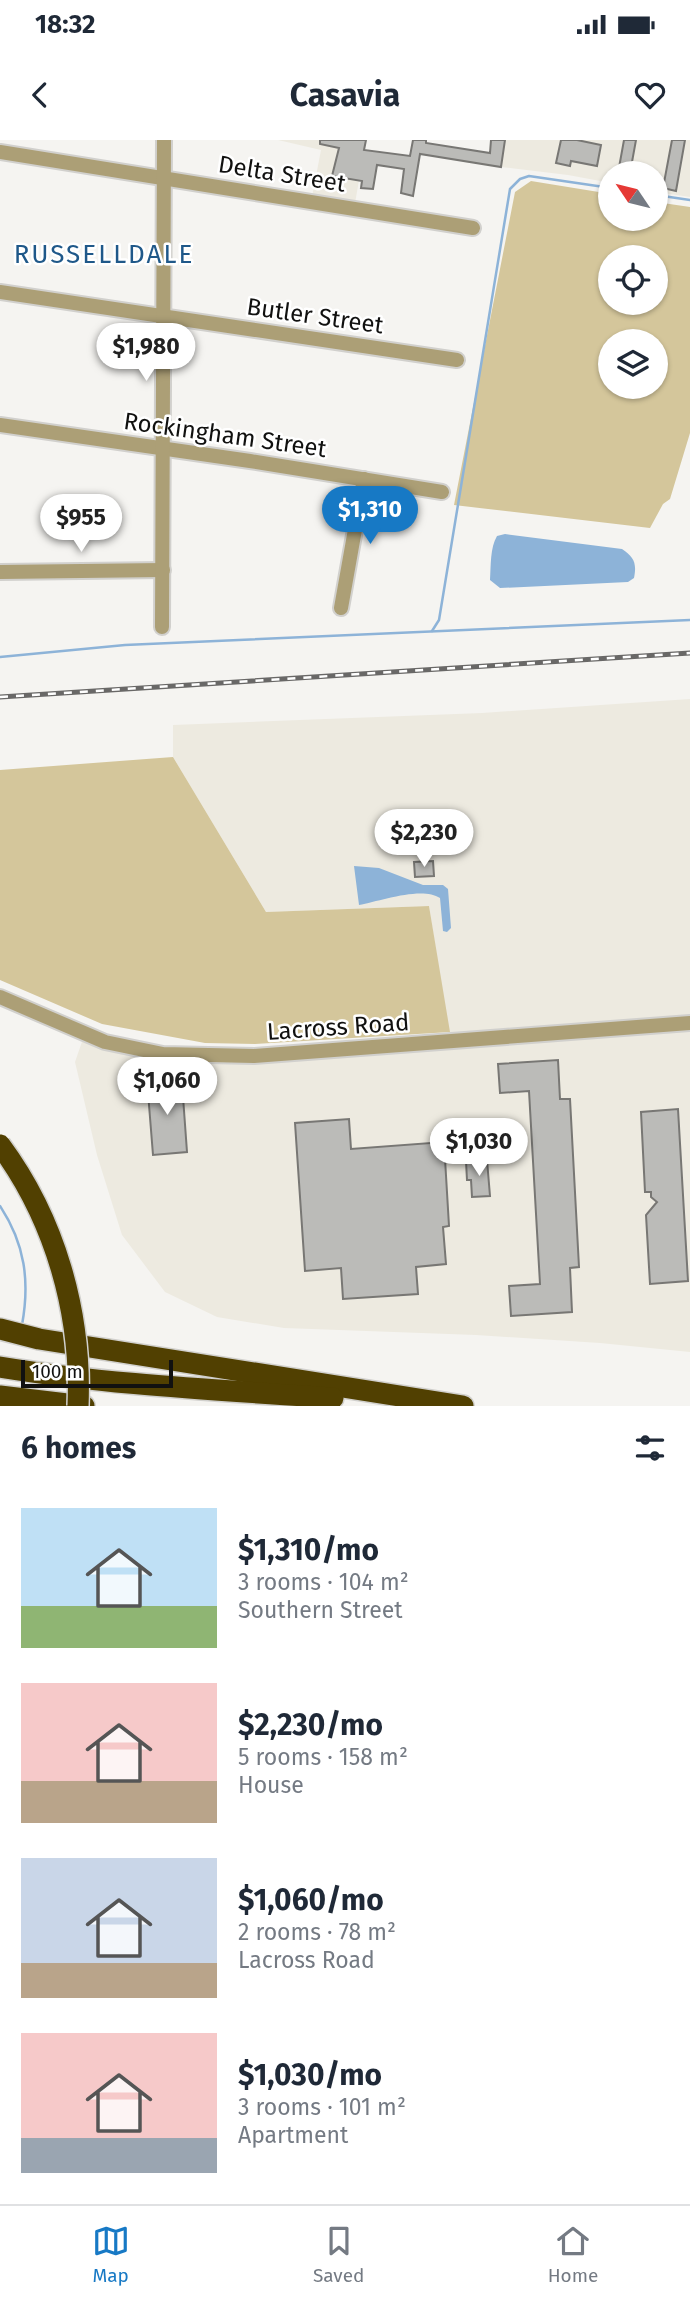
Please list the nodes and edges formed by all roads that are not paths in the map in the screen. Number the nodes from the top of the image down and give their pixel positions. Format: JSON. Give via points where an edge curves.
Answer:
{"nodes":[{"id":1,"x":164,"y":140,"type":"edge"},
{"id":2,"x":0,"y":152,"type":"edge"},
{"id":3,"x":163,"y":178,"type":"junction"},
{"id":4,"x":473,"y":228,"type":"dead end"},
{"id":5,"x":0,"y":292,"type":"edge"},
{"id":6,"x":164,"y":317,"type":"junction"},
{"id":7,"x":457,"y":360,"type":"dead end"},
{"id":8,"x":0,"y":425,"type":"edge"},
{"id":9,"x":163,"y":450,"type":"junction"},
{"id":10,"x":364,"y":479,"type":"junction"},
{"id":11,"x":442,"y":492,"type":"dead end"},
{"id":12,"x":163,"y":570,"type":"junction"},
{"id":13,"x":0,"y":572,"type":"edge"},
{"id":14,"x":341,"y":608,"type":"dead end"},
{"id":15,"x":162,"y":627,"type":"dead end"},
{"id":16,"x":0,"y":997,"type":"edge"},
{"id":17,"x":690,"y":1023,"type":"edge"},
{"id":18,"x":0,"y":1144,"type":"edge"},
{"id":19,"x":0,"y":1329,"type":"edge"},
{"id":20,"x":0,"y":1367,"type":"edge"},
{"id":21,"x":0,"y":1396,"type":"edge"},
{"id":22,"x":78,"y":1406,"type":"edge"},
{"id":23,"x":84,"y":1406,"type":"edge"},
{"id":24,"x":446,"y":1406,"type":"edge"},
{"id":25,"x":463,"y":1406,"type":"edge"}],
"edges":[{"from":1,"to":3,"type":"street"},
{"from":2,"to":3,"type":"street","name":"Delta Street"},
{"from":3,"to":4,"type":"street","name":"Delta Street"},
{"from":3,"to":6,"type":"street"},
{"from":5,"to":6,"type":"street","name":"Butler Street"},
{"from":6,"to":7,"type":"street","name":"Butler Street"},
{"from":6,"to":9,"type":"street"},
{"from":8,"to":9,"type":"street","name":"Rockingham Street"},
{"from":9,"to":10,"type":"street","name":"Rockingham Street"},
{"from":9,"to":12,"type":"street"},
{"from":10,"to":11,"type":"street","name":"Rockingham Street"},
{"from":10,"to":14,"type":"street"},
{"from":12,"to":13,"type":"street"},
{"from":12,"to":15,"type":"street"},
{"from":16,"to":17,"type":"street","name":"Lacross Road","via":[[105,1042],[163,1054],[254,1056]]},
{"from":18,"to":22,"type":"highway","bridge":true,"via":[[41,1213],[58,1257],[75,1331]]},
{"from":19,"to":25,"type":"highway"},
{"from":20,"to":24,"type":"highway","via":[[137,1384]]},
{"from":21,"to":23,"type":"highway"}]}
